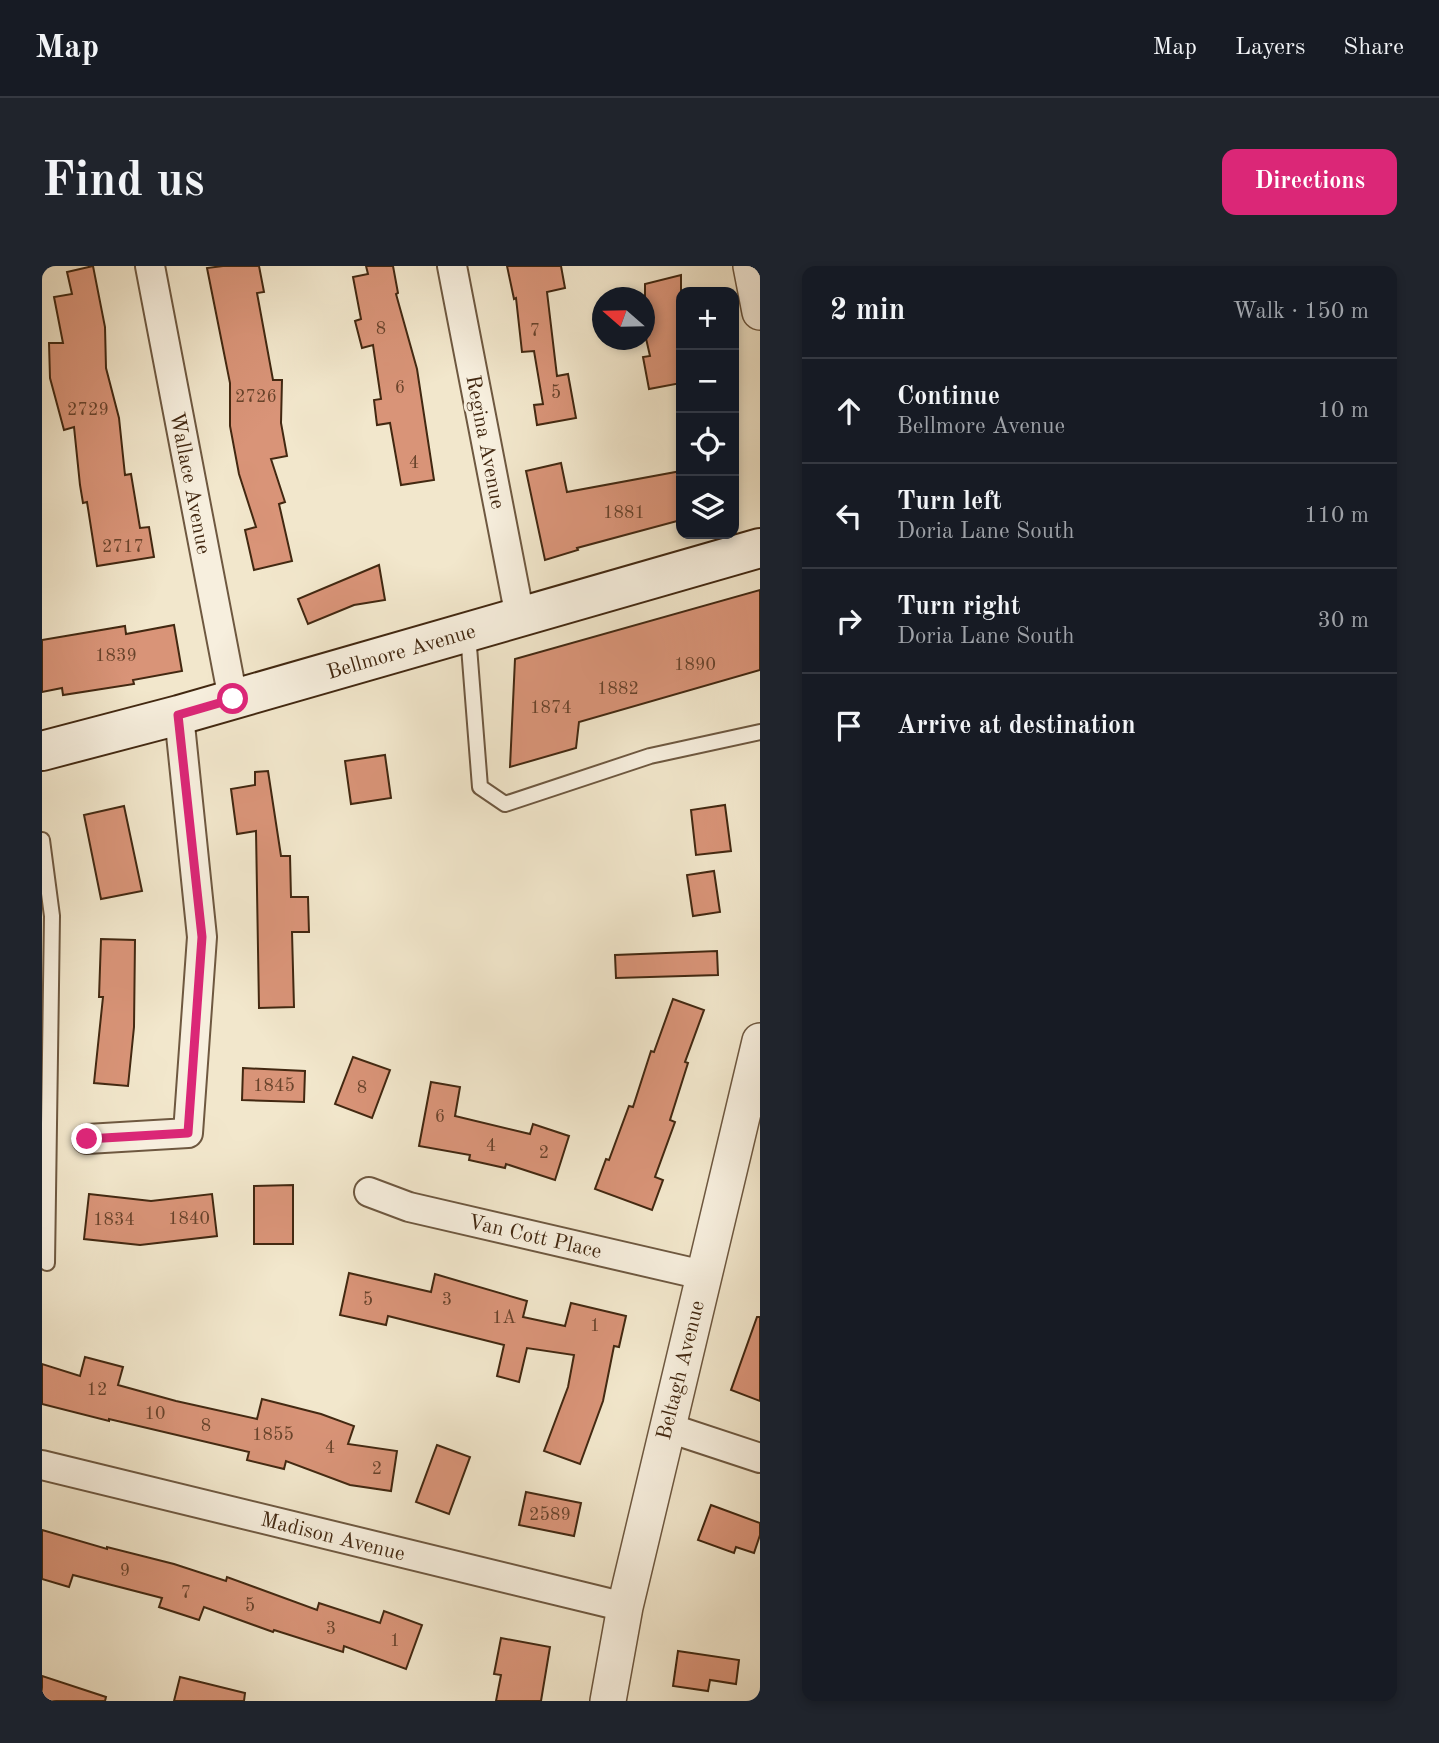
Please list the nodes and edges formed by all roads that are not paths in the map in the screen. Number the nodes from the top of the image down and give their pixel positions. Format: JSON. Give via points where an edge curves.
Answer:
{"nodes":[{"id":1,"x":150,"y":266,"type":"edge"},
{"id":2,"x":452,"y":266,"type":"edge"},
{"id":3,"x":751,"y":266,"type":"edge"},
{"id":4,"x":760,"y":312,"type":"edge"},
{"id":5,"x":760,"y":548,"type":"edge"},
{"id":6,"x":520,"y":617,"type":"junction"},
{"id":7,"x":468,"y":632,"type":"junction"},
{"id":8,"x":233,"y":699,"type":"junction"},
{"id":9,"x":178,"y":715,"type":"junction"},
{"id":10,"x":760,"y":732,"type":"edge"},
{"id":11,"x":42,"y":751,"type":"edge"},
{"id":12,"x":42,"y":840,"type":"edge"},
{"id":13,"x":760,"y":1045,"type":"edge"},
{"id":14,"x":87,"y":1139,"type":"dead end"},
{"id":15,"x":369,"y":1192,"type":"dead end"},
{"id":16,"x":47,"y":1263,"type":"dead end"},
{"id":17,"x":703,"y":1275,"type":"junction"},
{"id":18,"x":666,"y":1427,"type":"junction"},
{"id":19,"x":760,"y":1458,"type":"edge"},
{"id":20,"x":42,"y":1465,"type":"edge"},
{"id":21,"x":625,"y":1607,"type":"junction"},
{"id":22,"x":608,"y":1701,"type":"edge"}],
"edges":[{"from":1,"to":8,"type":"street","name":"Wallace Avenue"},
{"from":2,"to":6,"type":"street","name":"Regina Avenue"},
{"from":3,"to":4,"type":"street"},
{"from":5,"to":6,"type":"main road","name":"Bellmore Avenue"},
{"from":6,"to":7,"type":"main road","name":"Bellmore Avenue"},
{"from":7,"to":8,"type":"main road","name":"Bellmore Avenue"},
{"from":7,"to":10,"type":"lane","via":[[480,787],[505,804],[650,756]]},
{"from":8,"to":9,"type":"main road","name":"Bellmore Avenue"},
{"from":9,"to":11,"type":"main road","name":"Bellmore Avenue"},
{"from":9,"to":14,"type":"street","via":[[202,937],[188,1133]]},
{"from":12,"to":16,"type":"lane","via":[[52,916]]},
{"from":13,"to":17,"type":"street","name":"Beltagh Avenue"},
{"from":15,"to":17,"type":"street","name":"Van Cott Place","via":[[409,1207]]},
{"from":17,"to":18,"type":"street","name":"Beltagh Avenue"},
{"from":18,"to":19,"type":"street"},
{"from":18,"to":21,"type":"street","name":"Beltagh Avenue"},
{"from":20,"to":21,"type":"street","name":"Madison Avenue"},
{"from":21,"to":22,"type":"street","name":"Beltagh Avenue"}]}
